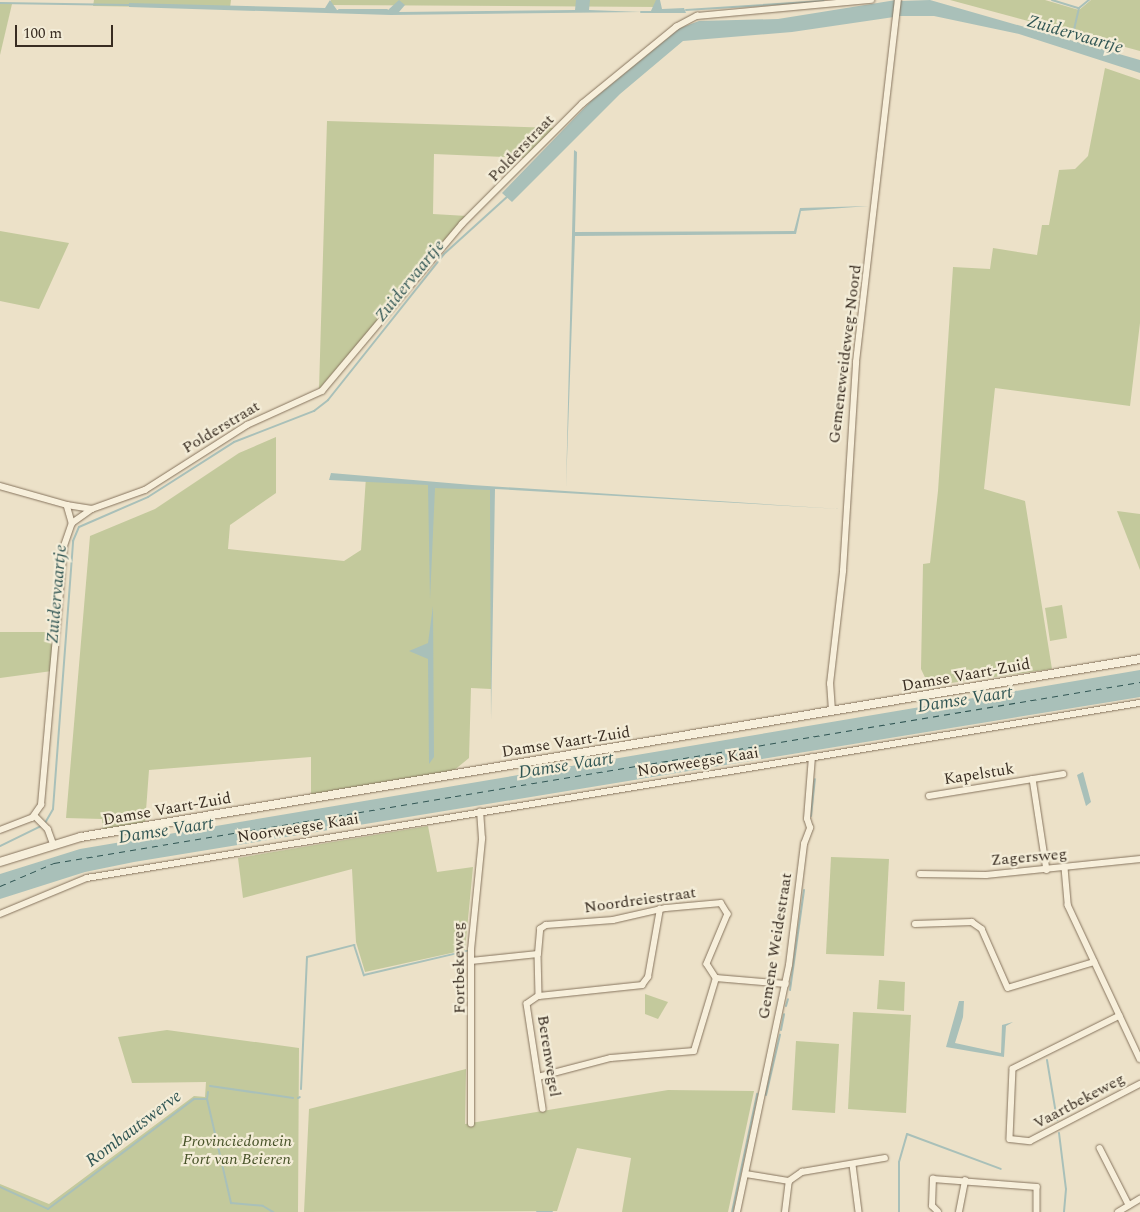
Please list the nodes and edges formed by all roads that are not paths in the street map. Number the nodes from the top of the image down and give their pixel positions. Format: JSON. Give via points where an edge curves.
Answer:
{"nodes":[{"id":1,"x":870,"y":0,"type":"edge"},
{"id":2,"x":898,"y":0,"type":"edge"},
{"id":3,"x":0,"y":486,"type":"edge"},
{"id":4,"x":67,"y":505,"type":"junction"},
{"id":5,"x":92,"y":509,"type":"junction"},
{"id":6,"x":72,"y":523,"type":"junction"},
{"id":7,"x":1140,"y":659,"type":"edge"},
{"id":8,"x":1140,"y":703,"type":"edge"},
{"id":9,"x":832,"y":711,"type":"junction"},
{"id":10,"x":812,"y":757,"type":"junction"},
{"id":11,"x":1062,"y":774,"type":"dead end"},
{"id":12,"x":1033,"y":779,"type":"junction"},
{"id":13,"x":929,"y":796,"type":"dead end"},
{"id":14,"x":480,"y":812,"type":"junction"},
{"id":15,"x":37,"y":818,"type":"junction"},
{"id":16,"x":0,"y":830,"type":"edge"},
{"id":17,"x":53,"y":843,"type":"junction"},
{"id":18,"x":1140,"y":859,"type":"edge"},
{"id":19,"x":0,"y":862,"type":"edge"},
{"id":20,"x":1066,"y":868,"type":"junction"},
{"id":21,"x":1047,"y":870,"type":"junction"},
{"id":22,"x":920,"y":874,"type":"dead end"},
{"id":23,"x":660,"y":909,"type":"junction"},
{"id":24,"x":0,"y":914,"type":"edge"},
{"id":25,"x":915,"y":924,"type":"dead end"},
{"id":26,"x":538,"y":954,"type":"junction"},
{"id":27,"x":472,"y":961,"type":"junction"},
{"id":28,"x":1094,"y":962,"type":"junction"},
{"id":29,"x":716,"y":978,"type":"junction"},
{"id":30,"x":786,"y":984,"type":"junction"},
{"id":31,"x":538,"y":996,"type":"junction"},
{"id":32,"x":1120,"y":1016,"type":"junction"},
{"id":33,"x":1140,"y":1059,"type":"edge"},
{"id":34,"x":538,"y":1077,"type":"junction"},
{"id":35,"x":1140,"y":1084,"type":"edge"},
{"id":36,"x":543,"y":1109,"type":"dead end"},
{"id":37,"x":472,"y":1124,"type":"dead end"},
{"id":38,"x":1100,"y":1148,"type":"dead end"},
{"id":39,"x":885,"y":1158,"type":"dead end"},
{"id":40,"x":853,"y":1164,"type":"junction"},
{"id":41,"x":746,"y":1174,"type":"junction"},
{"id":42,"x":789,"y":1181,"type":"junction"},
{"id":43,"x":965,"y":1181,"type":"junction"},
{"id":44,"x":1140,"y":1198,"type":"edge"},
{"id":45,"x":1130,"y":1205,"type":"junction"},
{"id":46,"x":737,"y":1212,"type":"edge"},
{"id":47,"x":785,"y":1212,"type":"edge"},
{"id":48,"x":859,"y":1212,"type":"edge"},
{"id":49,"x":938,"y":1212,"type":"edge"},
{"id":50,"x":959,"y":1212,"type":"edge"},
{"id":51,"x":1037,"y":1212,"type":"edge"},
{"id":52,"x":1118,"y":1212,"type":"edge"}],
"edges":[{"from":1,"to":5,"type":"street","name":"Polderstraat","via":[[697,16],[676,27],[582,104],[462,224],[322,391],[241,428],[146,490]]},
{"from":2,"to":9,"type":"street","name":"Gemeneweideweg-Noord","via":[[856,362],[843,571],[830,684]]},
{"from":3,"to":4,"type":"street"},
{"from":4,"to":5,"type":"street"},
{"from":4,"to":6,"type":"street"},
{"from":5,"to":6,"type":"street","name":"Polderstraat"},
{"from":6,"to":15,"type":"street","via":[[63,551],[46,775]]},
{"from":7,"to":9,"type":"street","name":"Damse Vaart-Zuid"},
{"from":8,"to":10,"type":"street","name":"Noorweegse Kaai"},
{"from":9,"to":17,"type":"street","name":"Damse Vaart-Zuid"},
{"from":10,"to":14,"type":"street","name":"Noorweegse Kaai"},
{"from":10,"to":30,"type":"street","name":"Gemene Weidestraat","via":[[807,819],[810,828],[804,844]]},
{"from":11,"to":12,"type":"street","name":"Kapelstuk"},
{"from":12,"to":13,"type":"street","name":"Kapelstuk"},
{"from":12,"to":21,"type":"street","name":"Kapelstuk"},
{"from":14,"to":24,"type":"street","name":"Noorweegse Kaai","via":[[87,878]]},
{"from":14,"to":27,"type":"street","name":"Fortbekeweg","via":[[482,839],[472,910]]},
{"from":15,"to":16,"type":"street"},
{"from":15,"to":17,"type":"street","via":[[47,828]]},
{"from":17,"to":19,"type":"street","name":"Damse Vaart-Zuid"},
{"from":18,"to":20,"type":"street","name":"Zagersweg"},
{"from":20,"to":21,"type":"street","name":"Zagersweg"},
{"from":20,"to":28,"type":"street","name":"Vaartbekeweg","via":[[1068,906]]},
{"from":21,"to":22,"type":"street","name":"Zagersweg"},
{"from":23,"to":26,"type":"street","name":"Noordreiestraat","via":[[613,920],[546,924],[540,929]]},
{"from":23,"to":29,"type":"street","name":"Noordreiestraat","via":[[726,906],[728,914],[707,964]]},
{"from":23,"to":31,"type":"street","via":[[648,977],[642,985]]},
{"from":25,"to":28,"type":"street","via":[[972,922],[982,929],[1008,988]]},
{"from":26,"to":27,"type":"street"},
{"from":26,"to":31,"type":"street","name":"Berenwegel"},
{"from":27,"to":37,"type":"street","name":"Fortbekeweg"},
{"from":28,"to":32,"type":"street","name":"Vaartbekeweg"},
{"from":29,"to":30,"type":"street"},
{"from":29,"to":34,"type":"street","via":[[694,1051],[611,1058]]},
{"from":30,"to":41,"type":"street","name":"Gemene Weidestraat"},
{"from":31,"to":34,"type":"street","name":"Berenwegel","via":[[527,1004]]},
{"from":32,"to":33,"type":"street","name":"Vaartbekeweg"},
{"from":32,"to":35,"type":"street","name":"Vaartbekeweg","via":[[1014,1069],[1010,1138],[1030,1142]]},
{"from":34,"to":36,"type":"street","name":"Berenwegel"},
{"from":38,"to":45,"type":"street"},
{"from":39,"to":40,"type":"street"},
{"from":40,"to":42,"type":"street","via":[[802,1172]]},
{"from":40,"to":48,"type":"street"},
{"from":41,"to":42,"type":"street"},
{"from":41,"to":46,"type":"street","name":"Gemene Weidestraat"},
{"from":42,"to":47,"type":"street"},
{"from":43,"to":49,"type":"street","via":[[933,1179],[932,1206]]},
{"from":43,"to":50,"type":"street"},
{"from":43,"to":51,"type":"street","via":[[1037,1186]]},
{"from":44,"to":45,"type":"street"},
{"from":45,"to":52,"type":"street"}]}
